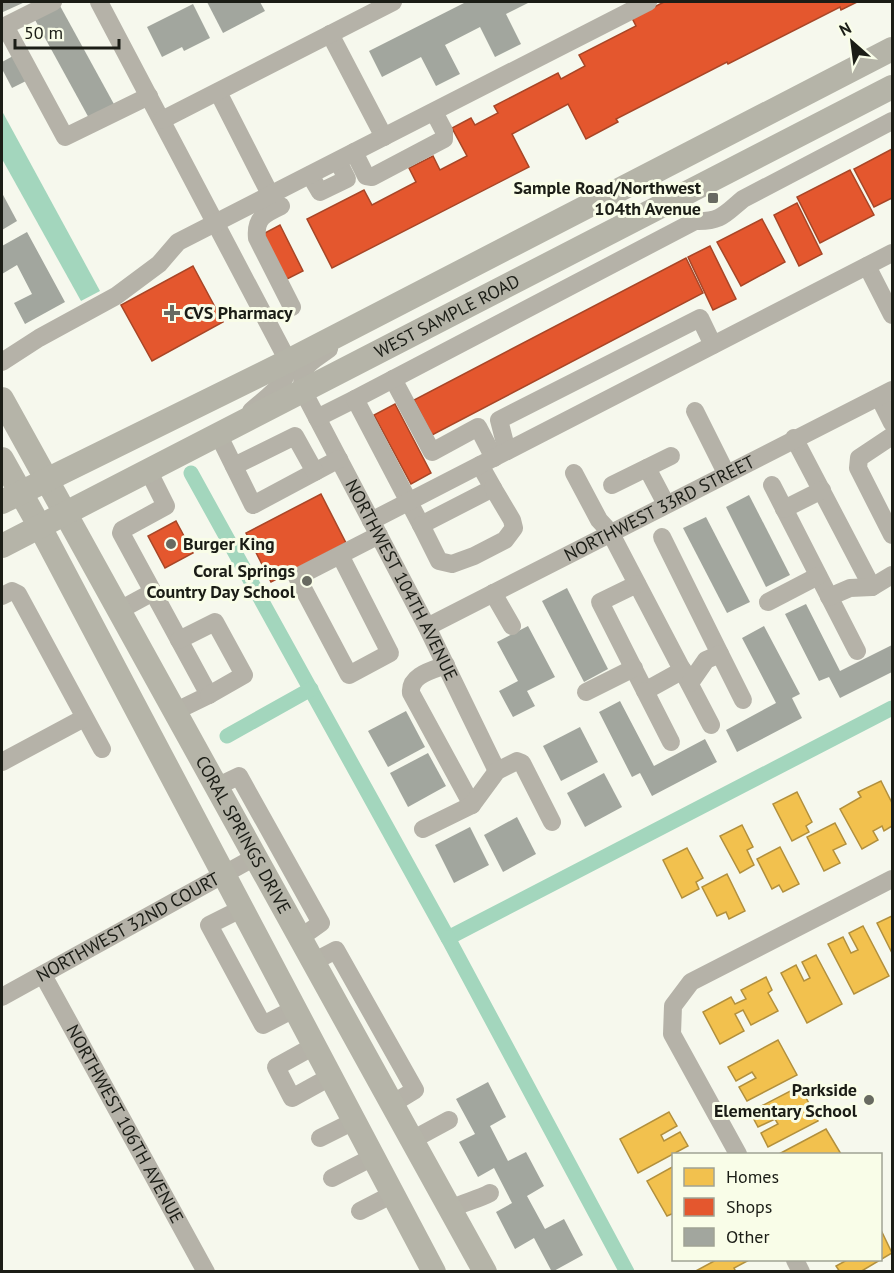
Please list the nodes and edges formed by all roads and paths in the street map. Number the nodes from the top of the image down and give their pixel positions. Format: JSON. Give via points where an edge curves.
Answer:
{"nodes":[{"id":1,"x":52,"y":2,"type":"edge"},
{"id":2,"x":99,"y":2,"type":"edge"},
{"id":3,"x":393,"y":2,"type":"edge"},
{"id":4,"x":648,"y":2,"type":"edge"},
{"id":5,"x":330,"y":34,"type":"junction"},
{"id":6,"x":892,"y":49,"type":"edge"},
{"id":7,"x":892,"y":87,"type":"edge"},
{"id":8,"x":218,"y":92,"type":"junction"},
{"id":9,"x":150,"y":96,"type":"junction"},
{"id":10,"x":793,"y":101,"type":"junction"},
{"id":11,"x":434,"y":112,"type":"junction"},
{"id":12,"x":162,"y":120,"type":"junction"},
{"id":13,"x":892,"y":121,"type":"edge"},
{"id":14,"x":384,"y":137,"type":"junction"},
{"id":15,"x":709,"y":144,"type":"junction"},
{"id":16,"x":346,"y":157,"type":"junction"},
{"id":17,"x":723,"y":174,"type":"junction"},
{"id":18,"x":276,"y":201,"type":"junction"},
{"id":19,"x":739,"y":202,"type":"junction"},
{"id":20,"x":649,"y":212,"type":"junction"},
{"id":21,"x":216,"y":223,"type":"junction"},
{"id":22,"x":892,"y":253,"type":"edge"},
{"id":23,"x":867,"y":266,"type":"junction"},
{"id":24,"x":292,"y":307,"type":"dead end"},
{"id":25,"x":378,"y":314,"type":"junction"},
{"id":26,"x":892,"y":315,"type":"edge"},
{"id":27,"x":713,"y":345,"type":"junction"},
{"id":28,"x":288,"y":361,"type":"junction"},
{"id":29,"x":2,"y":362,"type":"edge"},
{"id":30,"x":393,"y":379,"type":"junction"},
{"id":31,"x":303,"y":391,"type":"junction"},
{"id":32,"x":886,"y":393,"type":"edge"},
{"id":33,"x":2,"y":399,"type":"edge"},
{"id":34,"x":355,"y":399,"type":"junction"},
{"id":35,"x":695,"y":411,"type":"dead end"},
{"id":36,"x":317,"y":418,"type":"junction"},
{"id":37,"x":892,"y":423,"type":"edge"},
{"id":38,"x":225,"y":431,"type":"junction"},
{"id":39,"x":892,"y":436,"type":"edge"},
{"id":40,"x":794,"y":438,"type":"junction"},
{"id":41,"x":671,"y":456,"type":"dead end"},
{"id":42,"x":494,"y":458,"type":"junction"},
{"id":43,"x":2,"y":459,"type":"edge"},
{"id":44,"x":339,"y":459,"type":"junction"},
{"id":45,"x":234,"y":466,"type":"junction"},
{"id":46,"x":647,"y":468,"type":"junction"},
{"id":47,"x":148,"y":470,"type":"junction"},
{"id":48,"x":315,"y":472,"type":"junction"},
{"id":49,"x":574,"y":473,"type":"dead end"},
{"id":50,"x":726,"y":473,"type":"junction"},
{"id":51,"x":45,"y":479,"type":"junction"},
{"id":52,"x":612,"y":485,"type":"dead end"},
{"id":53,"x":772,"y":485,"type":"dead end"},
{"id":54,"x":493,"y":488,"type":"junction"},
{"id":55,"x":822,"y":490,"type":"junction"},
{"id":56,"x":11,"y":497,"type":"edge"},
{"id":57,"x":409,"y":502,"type":"junction"},
{"id":58,"x":666,"y":504,"type":"junction"},
{"id":59,"x":784,"y":509,"type":"junction"},
{"id":60,"x":64,"y":514,"type":"junction"},
{"id":61,"x":421,"y":525,"type":"junction"},
{"id":62,"x":40,"y":526,"type":"junction"},
{"id":63,"x":375,"y":528,"type":"junction"},
{"id":64,"x":610,"y":532,"type":"junction"},
{"id":65,"x":892,"y":535,"type":"edge"},
{"id":66,"x":662,"y":537,"type":"dead end"},
{"id":67,"x":2,"y":546,"type":"edge"},
{"id":68,"x":340,"y":555,"type":"junction"},
{"id":69,"x":892,"y":575,"type":"edge"},
{"id":70,"x":818,"y":576,"type":"junction"},
{"id":71,"x":637,"y":584,"type":"junction"},
{"id":72,"x":872,"y":586,"type":"junction"},
{"id":73,"x":153,"y":592,"type":"junction"},
{"id":74,"x":493,"y":593,"type":"junction"},
{"id":75,"x":2,"y":596,"type":"edge"},
{"id":76,"x":829,"y":597,"type":"junction"},
{"id":77,"x":768,"y":602,"type":"dead end"},
{"id":78,"x":118,"y":611,"type":"junction"},
{"id":79,"x":512,"y":626,"type":"dead end"},
{"id":80,"x":427,"y":627,"type":"junction"},
{"id":81,"x":179,"y":640,"type":"junction"},
{"id":82,"x":857,"y":651,"type":"dead end"},
{"id":83,"x":720,"y":654,"type":"junction"},
{"id":84,"x":446,"y":664,"type":"junction"},
{"id":85,"x":634,"y":668,"type":"junction"},
{"id":86,"x":686,"y":677,"type":"junction"},
{"id":87,"x":645,"y":691,"type":"junction"},
{"id":88,"x":586,"y":692,"type":"dead end"},
{"id":89,"x":209,"y":694,"type":"junction"},
{"id":90,"x":743,"y":700,"type":"dead end"},
{"id":91,"x":174,"y":712,"type":"junction"},
{"id":92,"x":84,"y":718,"type":"junction"},
{"id":93,"x":711,"y":725,"type":"dead end"},
{"id":94,"x":671,"y":742,"type":"dead end"},
{"id":95,"x":102,"y":749,"type":"dead end"},
{"id":96,"x":2,"y":762,"type":"edge"},
{"id":97,"x":497,"y":771,"type":"junction"},
{"id":98,"x":216,"y":787,"type":"junction"},
{"id":99,"x":472,"y":805,"type":"junction"},
{"id":100,"x":552,"y":822,"type":"dead end"},
{"id":101,"x":423,"y":829,"type":"dead end"},
{"id":102,"x":255,"y":857,"type":"junction"},
{"id":103,"x":222,"y":874,"type":"junction"},
{"id":104,"x":892,"y":879,"type":"edge"},
{"id":105,"x":241,"y":909,"type":"junction"},
{"id":106,"x":300,"y":938,"type":"junction"},
{"id":107,"x":43,"y":975,"type":"junction"},
{"id":108,"x":2,"y":997,"type":"edge"},
{"id":109,"x":294,"y":1009,"type":"junction"},
{"id":110,"x":314,"y":1046,"type":"junction"},
{"id":111,"x":330,"y":1077,"type":"junction"},
{"id":112,"x":449,"y":1120,"type":"dead end"},
{"id":113,"x":354,"y":1121,"type":"junction"},
{"id":114,"x":320,"y":1138,"type":"dead end"},
{"id":115,"x":412,"y":1140,"type":"junction"},
{"id":116,"x":737,"y":1153,"type":"edge"},
{"id":117,"x":373,"y":1157,"type":"junction"},
{"id":118,"x":332,"y":1178,"type":"dead end"},
{"id":119,"x":490,"y":1193,"type":"dead end"},
{"id":120,"x":393,"y":1194,"type":"junction"},
{"id":121,"x":451,"y":1209,"type":"junction"},
{"id":122,"x":360,"y":1211,"type":"dead end"},
{"id":123,"x":206,"y":1272,"type":"edge"},
{"id":124,"x":434,"y":1272,"type":"edge"},
{"id":125,"x":485,"y":1272,"type":"edge"}],
"edges":[{"from":1,"to":9,"type":"street","via":[[5,26],[65,137]]},
{"from":2,"to":9,"type":"street"},
{"from":3,"to":5,"type":"street"},
{"from":4,"to":11,"type":"street"},
{"from":5,"to":8,"type":"street"},
{"from":5,"to":14,"type":"street"},
{"from":6,"to":10,"type":"main road","name":"WEST SAMPLE ROAD"},
{"from":7,"to":17,"type":"main road","name":"WEST SAMPLE ROAD"},
{"from":8,"to":12,"type":"street"},
{"from":8,"to":18,"type":"street"},
{"from":9,"to":12,"type":"street"},
{"from":10,"to":15,"type":"main road","name":"WEST SAMPLE ROAD"},
{"from":10,"to":17,"type":"main road","via":[[728,147]]},
{"from":11,"to":14,"type":"street"},
{"from":11,"to":16,"type":"street","via":[[444,139],[372,177]]},
{"from":12,"to":21,"type":"street"},
{"from":13,"to":19,"type":"street"},
{"from":14,"to":16,"type":"street"},
{"from":15,"to":20,"type":"main road","via":[[705,160]]},
{"from":15,"to":25,"type":"main road","name":"WEST SAMPLE ROAD"},
{"from":16,"to":18,"type":"street","via":[[310,175]]},
{"from":17,"to":19,"type":"street"},
{"from":17,"to":20,"type":"main road","name":"WEST SAMPLE ROAD"},
{"from":18,"to":21,"type":"street"},
{"from":18,"to":24,"type":"street","via":[[256,226],[257,238]]},
{"from":19,"to":30,"type":"street","via":[[724,216],[696,221]]},
{"from":20,"to":31,"type":"main road","name":"WEST SAMPLE ROAD"},
{"from":21,"to":28,"type":"street"},
{"from":21,"to":29,"type":"street","via":[[178,242],[159,264],[116,296]]},
{"from":22,"to":23,"type":"street"},
{"from":23,"to":26,"type":"street"},
{"from":23,"to":27,"type":"street"},
{"from":25,"to":28,"type":"main road","name":"WEST SAMPLE ROAD"},
{"from":25,"to":31,"type":"street","via":[[304,368]]},
{"from":27,"to":42,"type":"street"},
{"from":27,"to":42,"type":"street","via":[[700,318],[499,420]]},
{"from":28,"to":38,"type":"street","via":[[289,370],[280,385]]},
{"from":28,"to":51,"type":"main road","name":"WEST SAMPLE ROAD"},
{"from":30,"to":34,"type":"street"},
{"from":30,"to":42,"type":"street","via":[[432,452],[478,427]]},
{"from":31,"to":36,"type":"street","name":"NORTHWEST 104TH AVENUE"},
{"from":31,"to":38,"type":"main road","name":"WEST SAMPLE ROAD"},
{"from":32,"to":37,"type":"street"},
{"from":32,"to":40,"type":"street","name":"NORTHWEST 33RD STREET"},
{"from":33,"to":51,"type":"main road","name":"CORAL SPRINGS DRIVE"},
{"from":34,"to":36,"type":"street"},
{"from":34,"to":57,"type":"street"},
{"from":35,"to":50,"type":"street"},
{"from":36,"to":44,"type":"street","name":"NORTHWEST 104TH AVENUE"},
{"from":38,"to":45,"type":"street"},
{"from":38,"to":47,"type":"main road","name":"WEST SAMPLE ROAD"},
{"from":39,"to":65,"type":"street","via":[[859,458],[858,468]]},
{"from":40,"to":50,"type":"street","name":"NORTHWEST 33RD STREET"},
{"from":40,"to":55,"type":"street"},
{"from":41,"to":46,"type":"street"},
{"from":42,"to":54,"type":"street"},
{"from":42,"to":57,"type":"street"},
{"from":43,"to":56,"type":"main road","name":"CORAL SPRINGS DRIVE"},
{"from":44,"to":48,"type":"street"},
{"from":44,"to":63,"type":"street","name":"NORTHWEST 104TH AVENUE"},
{"from":45,"to":48,"type":"street","via":[[295,436]]},
{"from":45,"to":48,"type":"street","via":[[253,505]]},
{"from":46,"to":52,"type":"street"},
{"from":46,"to":58,"type":"street"},
{"from":47,"to":60,"type":"main road","name":"WEST SAMPLE ROAD"},
{"from":47,"to":73,"type":"street","via":[[166,506],[121,533]]},
{"from":49,"to":64,"type":"street","via":[[599,520]]},
{"from":50,"to":58,"type":"street","name":"NORTHWEST 33RD STREET"},
{"from":51,"to":56,"type":"main road","name":"WEST SAMPLE ROAD"},
{"from":51,"to":60,"type":"main road","name":"CORAL SPRINGS DRIVE"},
{"from":53,"to":59,"type":"street"},
{"from":54,"to":61,"type":"street"},
{"from":54,"to":61,"type":"street","via":[[514,528],[505,540],[474,556],[452,564],[440,561]]},
{"from":55,"to":59,"type":"street"},
{"from":55,"to":72,"type":"street"},
{"from":56,"to":62,"type":"main road","name":"CORAL SPRINGS DRIVE"},
{"from":57,"to":61,"type":"street"},
{"from":57,"to":63,"type":"street"},
{"from":58,"to":64,"type":"street","name":"NORTHWEST 33RD STREET"},
{"from":59,"to":70,"type":"street"},
{"from":60,"to":62,"type":"main road","name":"WEST SAMPLE ROAD"},
{"from":60,"to":78,"type":"main road","name":"CORAL SPRINGS DRIVE"},
{"from":62,"to":67,"type":"main road","name":"WEST SAMPLE ROAD"},
{"from":62,"to":103,"type":"main road","name":"CORAL SPRINGS DRIVE"},
{"from":63,"to":68,"type":"street"},
{"from":63,"to":80,"type":"street","name":"NORTHWEST 104TH AVENUE"},
{"from":64,"to":71,"type":"street"},
{"from":64,"to":74,"type":"street","name":"NORTHWEST 33RD STREET"},
{"from":66,"to":83,"type":"street"},
{"from":68,"to":68,"type":"street","via":[[297,577],[348,675],[390,653]]},
{"from":69,"to":72,"type":"street"},
{"from":70,"to":76,"type":"street"},
{"from":70,"to":77,"type":"street"},
{"from":71,"to":85,"type":"street","via":[[600,602]]},
{"from":71,"to":86,"type":"street"},
{"from":72,"to":76,"type":"street","via":[[850,588]]},
{"from":73,"to":78,"type":"street"},
{"from":73,"to":81,"type":"street"},
{"from":74,"to":79,"type":"street"},
{"from":74,"to":80,"type":"street","name":"NORTHWEST 33RD STREET"},
{"from":75,"to":92,"type":"street","via":[[12,591],[18,594]]},
{"from":76,"to":82,"type":"street"},
{"from":78,"to":91,"type":"main road","name":"CORAL SPRINGS DRIVE"},
{"from":80,"to":84,"type":"street","name":"NORTHWEST 104TH AVENUE"},
{"from":81,"to":89,"type":"street"},
{"from":81,"to":89,"type":"street","via":[[215,622],[244,675]]},
{"from":83,"to":86,"type":"street"},
{"from":83,"to":90,"type":"street"},
{"from":84,"to":97,"type":"street","name":"NORTHWEST 104TH AVENUE"},
{"from":84,"to":99,"type":"street","via":[[416,679],[411,693]]},
{"from":85,"to":87,"type":"street"},
{"from":85,"to":88,"type":"street"},
{"from":86,"to":87,"type":"street"},
{"from":86,"to":93,"type":"street"},
{"from":87,"to":94,"type":"street"},
{"from":89,"to":91,"type":"street"},
{"from":91,"to":98,"type":"main road","name":"CORAL SPRINGS DRIVE"},
{"from":92,"to":95,"type":"street"},
{"from":92,"to":96,"type":"street"},
{"from":97,"to":99,"type":"street"},
{"from":97,"to":100,"type":"street","via":[[517,761],[522,763]]},
{"from":98,"to":102,"type":"main road","name":"CORAL SPRINGS DRIVE"},
{"from":98,"to":106,"type":"street","via":[[239,776],[321,923]]},
{"from":99,"to":101,"type":"street"},
{"from":102,"to":103,"type":"street","name":"NORTHWEST 32ND COURT"},
{"from":102,"to":106,"type":"main road","name":"CORAL SPRINGS DRIVE"},
{"from":103,"to":105,"type":"main road","name":"CORAL SPRINGS DRIVE"},
{"from":103,"to":107,"type":"street","name":"NORTHWEST 32ND COURT"},
{"from":104,"to":116,"type":"street","via":[[691,982],[673,1006],[672,1034]]},
{"from":105,"to":109,"type":"main road","name":"CORAL SPRINGS DRIVE"},
{"from":105,"to":109,"type":"street","via":[[209,926],[263,1025]]},
{"from":106,"to":115,"type":"main road","name":"CORAL SPRINGS DRIVE"},
{"from":107,"to":108,"type":"street","name":"NORTHWEST 32ND COURT"},
{"from":107,"to":123,"type":"street","name":"NORTHWEST 106TH AVENUE"},
{"from":109,"to":110,"type":"main road","name":"CORAL SPRINGS DRIVE"},
{"from":110,"to":111,"type":"main road","name":"CORAL SPRINGS DRIVE"},
{"from":110,"to":111,"type":"street","via":[[276,1067],[292,1098]]},
{"from":111,"to":113,"type":"main road","name":"CORAL SPRINGS DRIVE"},
{"from":112,"to":115,"type":"street"},
{"from":113,"to":114,"type":"street"},
{"from":113,"to":117,"type":"main road","name":"CORAL SPRINGS DRIVE"},
{"from":115,"to":121,"type":"main road","name":"CORAL SPRINGS DRIVE"},
{"from":117,"to":118,"type":"street"},
{"from":117,"to":120,"type":"main road","name":"CORAL SPRINGS DRIVE"},
{"from":119,"to":121,"type":"street"},
{"from":120,"to":122,"type":"street"},
{"from":120,"to":124,"type":"main road","name":"CORAL SPRINGS DRIVE"},
{"from":121,"to":125,"type":"main road","name":"CORAL SPRINGS DRIVE"}]}
